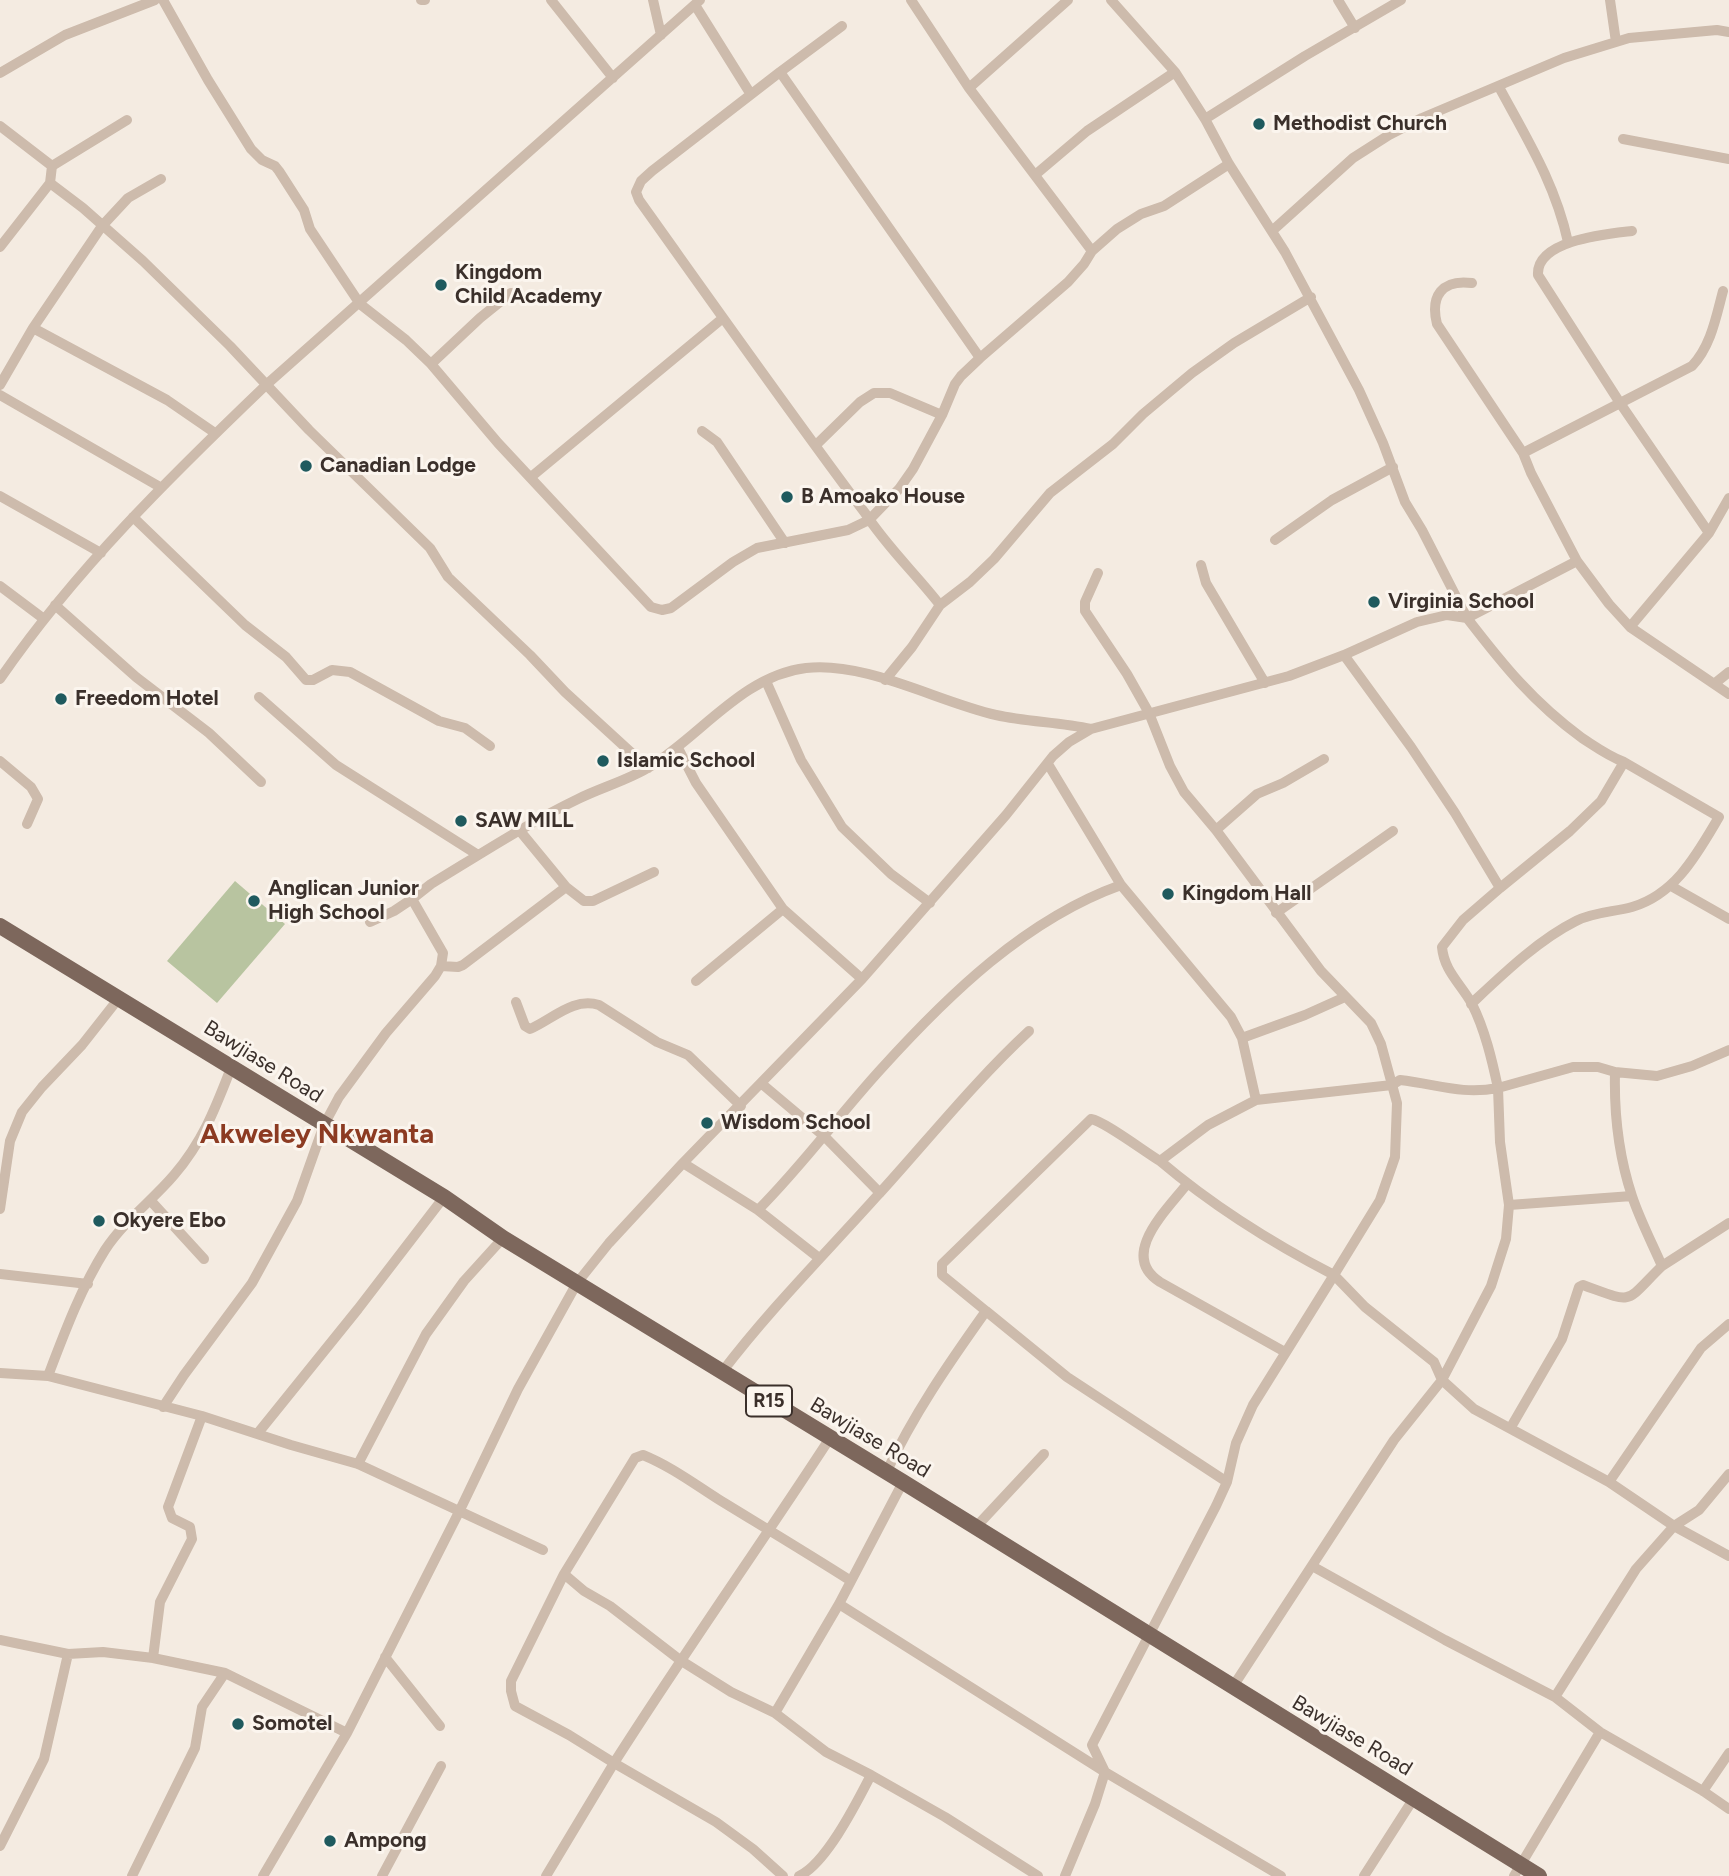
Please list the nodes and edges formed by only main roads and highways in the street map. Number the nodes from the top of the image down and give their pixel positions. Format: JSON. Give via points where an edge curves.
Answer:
{"nodes":[{"id":1,"x":0,"y":926,"type":"edge"},
{"id":2,"x":1517,"y":1870,"type":"edge"},
{"id":3,"x":1539,"y":1876,"type":"edge"}],
"edges":[{"from":1,"to":2,"type":"main road","name":"Bawjiase Road","number":"R15","via":[[1414,1798]]},
{"from":2,"to":3,"type":"main road","name":"Bawjiase Road","number":"R15"}]}
